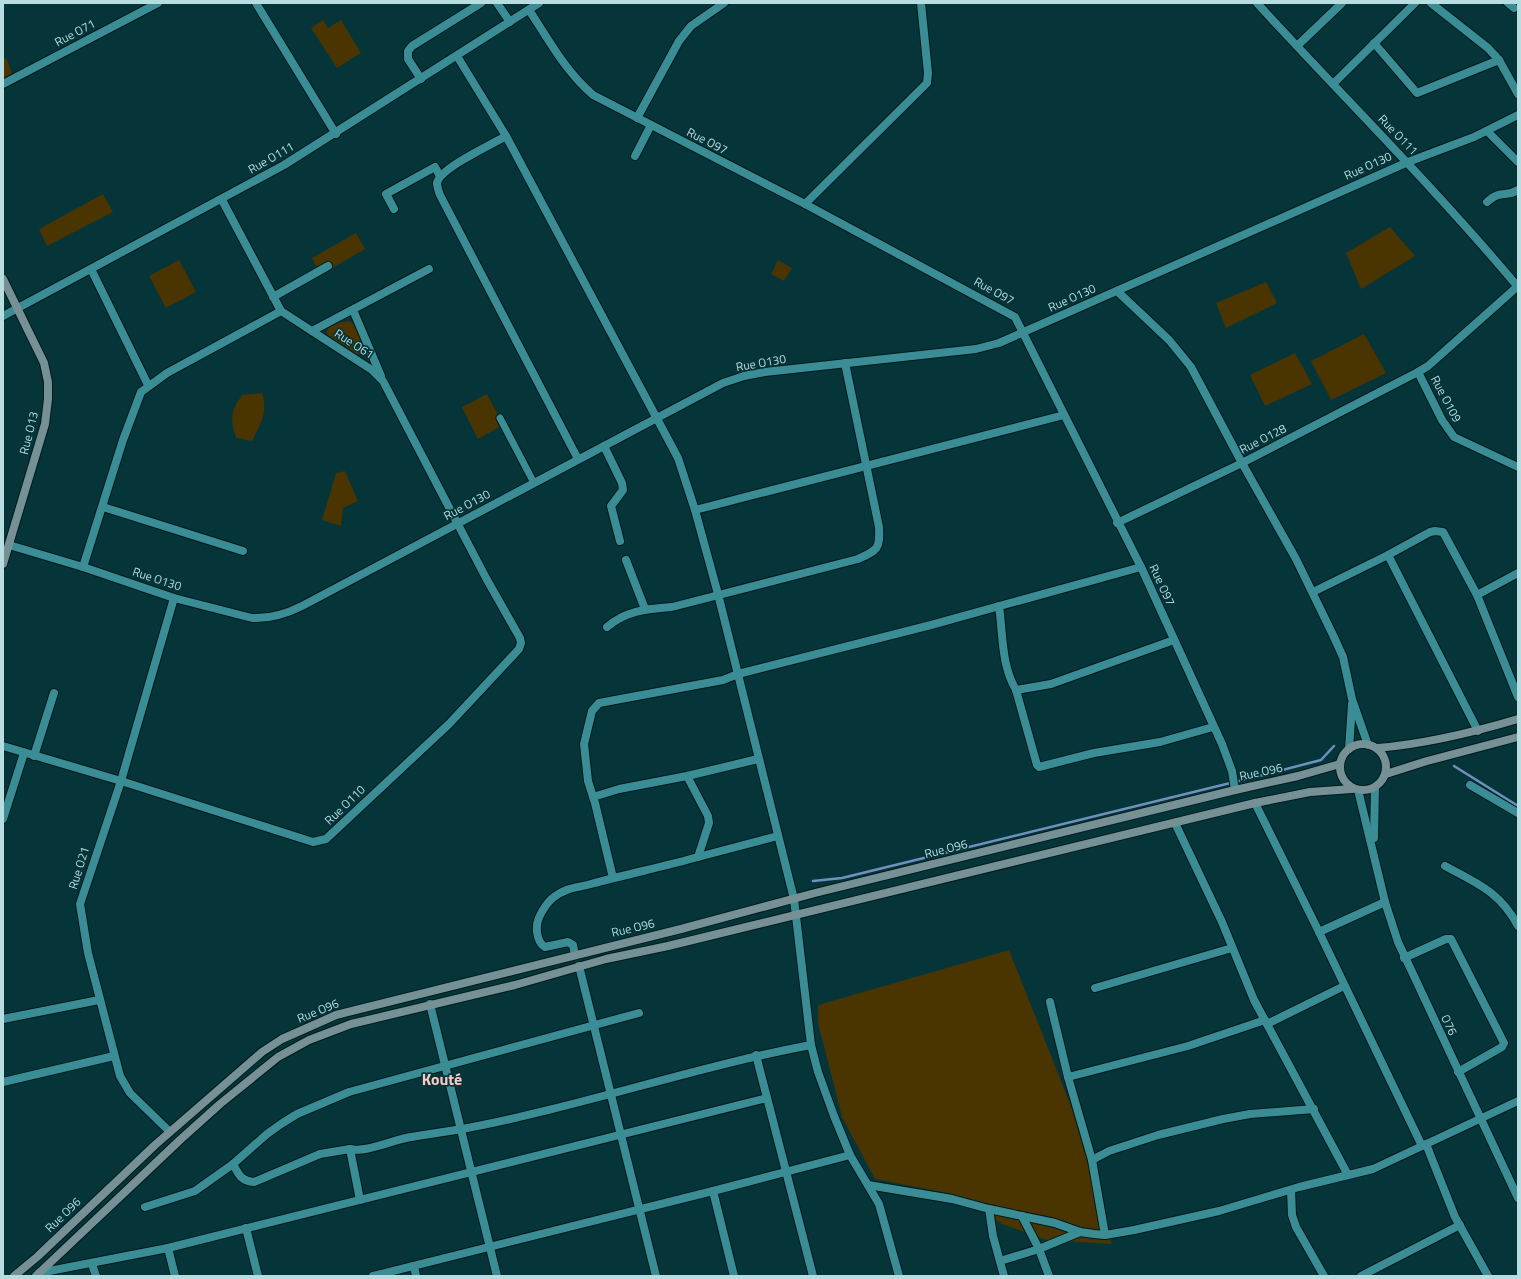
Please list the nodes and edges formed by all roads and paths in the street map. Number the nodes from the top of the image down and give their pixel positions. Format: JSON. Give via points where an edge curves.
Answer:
{"nodes":[{"id":1,"x":158,"y":3,"type":"edge"},
{"id":2,"x":256,"y":3,"type":"edge"},
{"id":3,"x":481,"y":3,"type":"edge"},
{"id":4,"x":497,"y":3,"type":"edge"},
{"id":5,"x":540,"y":3,"type":"edge"},
{"id":6,"x":724,"y":3,"type":"edge"},
{"id":7,"x":920,"y":3,"type":"edge"},
{"id":8,"x":1257,"y":3,"type":"edge"},
{"id":9,"x":1342,"y":3,"type":"edge"},
{"id":10,"x":1415,"y":3,"type":"edge"},
{"id":11,"x":1431,"y":3,"type":"edge"},
{"id":12,"x":529,"y":10,"type":"junction"},
{"id":13,"x":510,"y":22,"type":"junction"},
{"id":14,"x":1374,"y":43,"type":"junction"},
{"id":15,"x":1297,"y":46,"type":"junction"},
{"id":16,"x":457,"y":56,"type":"junction"},
{"id":17,"x":1499,"y":60,"type":"junction"},
{"id":18,"x":420,"y":78,"type":"junction"},
{"id":19,"x":3,"y":84,"type":"edge"},
{"id":20,"x":1333,"y":84,"type":"junction"},
{"id":21,"x":1518,"y":94,"type":"edge"},
{"id":22,"x":1518,"y":115,"type":"edge"},
{"id":23,"x":637,"y":118,"type":"junction"},
{"id":24,"x":651,"y":125,"type":"junction"},
{"id":25,"x":1487,"y":131,"type":"junction"},
{"id":26,"x":336,"y":134,"type":"junction"},
{"id":27,"x":506,"y":136,"type":"junction"},
{"id":28,"x":635,"y":156,"type":"dead end"},
{"id":29,"x":1408,"y":162,"type":"junction"},
{"id":30,"x":1518,"y":162,"type":"edge"},
{"id":31,"x":440,"y":176,"type":"junction"},
{"id":32,"x":1518,"y":190,"type":"edge"},
{"id":33,"x":222,"y":200,"type":"junction"},
{"id":34,"x":1487,"y":202,"type":"dead end"},
{"id":35,"x":805,"y":204,"type":"junction"},
{"id":36,"x":394,"y":209,"type":"dead end"},
{"id":37,"x":328,"y":266,"type":"dead end"},
{"id":38,"x":91,"y":269,"type":"junction"},
{"id":39,"x":429,"y":269,"type":"dead end"},
{"id":40,"x":3,"y":279,"type":"edge"},
{"id":41,"x":1518,"y":287,"type":"edge"},
{"id":42,"x":1117,"y":291,"type":"junction"},
{"id":43,"x":273,"y":298,"type":"junction"},
{"id":44,"x":18,"y":308,"type":"junction"},
{"id":45,"x":353,"y":310,"type":"junction"},
{"id":46,"x":281,"y":311,"type":"junction"},
{"id":47,"x":3,"y":316,"type":"edge"},
{"id":48,"x":312,"y":331,"type":"junction"},
{"id":49,"x":1023,"y":332,"type":"junction"},
{"id":50,"x":845,"y":363,"type":"junction"},
{"id":51,"x":1418,"y":372,"type":"junction"},
{"id":52,"x":383,"y":381,"type":"junction"},
{"id":53,"x":148,"y":385,"type":"junction"},
{"id":54,"x":1064,"y":415,"type":"junction"},
{"id":55,"x":500,"y":418,"type":"dead end"},
{"id":56,"x":657,"y":418,"type":"junction"},
{"id":57,"x":604,"y":446,"type":"junction"},
{"id":58,"x":578,"y":459,"type":"junction"},
{"id":59,"x":1242,"y":463,"type":"junction"},
{"id":60,"x":868,"y":466,"type":"junction"},
{"id":61,"x":1518,"y":468,"type":"edge"},
{"id":62,"x":534,"y":483,"type":"junction"},
{"id":63,"x":103,"y":507,"type":"junction"},
{"id":64,"x":695,"y":510,"type":"junction"},
{"id":65,"x":1117,"y":523,"type":"junction"},
{"id":66,"x":458,"y":524,"type":"junction"},
{"id":67,"x":620,"y":541,"type":"dead end"},
{"id":68,"x":6,"y":544,"type":"edge"},
{"id":69,"x":243,"y":551,"type":"dead end"},
{"id":70,"x":1388,"y":555,"type":"junction"},
{"id":71,"x":626,"y":560,"type":"dead end"},
{"id":72,"x":3,"y":564,"type":"edge"},
{"id":73,"x":83,"y":567,"type":"junction"},
{"id":74,"x":1141,"y":567,"type":"junction"},
{"id":75,"x":1518,"y":573,"type":"edge"},
{"id":76,"x":1313,"y":592,"type":"junction"},
{"id":77,"x":718,"y":594,"type":"junction"},
{"id":78,"x":1477,"y":595,"type":"junction"},
{"id":79,"x":174,"y":598,"type":"junction"},
{"id":80,"x":1000,"y":606,"type":"junction"},
{"id":81,"x":645,"y":609,"type":"junction"},
{"id":82,"x":607,"y":627,"type":"dead end"},
{"id":83,"x":1174,"y":640,"type":"junction"},
{"id":84,"x":738,"y":674,"type":"junction"},
{"id":85,"x":1016,"y":690,"type":"junction"},
{"id":86,"x":54,"y":693,"type":"dead end"},
{"id":87,"x":1518,"y":697,"type":"edge"},
{"id":88,"x":1352,"y":699,"type":"junction"},
{"id":89,"x":1518,"y":719,"type":"edge"},
{"id":90,"x":1214,"y":727,"type":"junction"},
{"id":91,"x":1478,"y":731,"type":"junction"},
{"id":92,"x":1518,"y":737,"type":"edge"},
{"id":93,"x":1368,"y":744,"type":"junction"},
{"id":94,"x":3,"y":746,"type":"edge"},
{"id":95,"x":1377,"y":748,"type":"junction"},
{"id":96,"x":1349,"y":749,"type":"junction"},
{"id":97,"x":24,"y":753,"type":"junction"},
{"id":98,"x":34,"y":756,"type":"junction"},
{"id":99,"x":758,"y":759,"type":"junction"},
{"id":100,"x":1340,"y":764,"type":"junction"},
{"id":101,"x":1386,"y":774,"type":"junction"},
{"id":102,"x":687,"y":776,"type":"junction"},
{"id":103,"x":121,"y":781,"type":"junction"},
{"id":104,"x":1470,"y":785,"type":"dead end"},
{"id":105,"x":1375,"y":788,"type":"junction"},
{"id":106,"x":1235,"y":790,"type":"junction"},
{"id":107,"x":1355,"y":790,"type":"junction"},
{"id":108,"x":593,"y":797,"type":"junction"},
{"id":109,"x":1255,"y":803,"type":"junction"},
{"id":110,"x":1518,"y":813,"type":"edge"},
{"id":111,"x":3,"y":819,"type":"edge"},
{"id":112,"x":1175,"y":823,"type":"junction"},
{"id":113,"x":778,"y":836,"type":"junction"},
{"id":114,"x":1375,"y":857,"type":"junction"},
{"id":115,"x":698,"y":858,"type":"junction"},
{"id":116,"x":1446,"y":866,"type":"dead end"},
{"id":117,"x":612,"y":878,"type":"junction"},
{"id":118,"x":794,"y":899,"type":"junction"},
{"id":119,"x":1385,"y":902,"type":"junction"},
{"id":120,"x":797,"y":914,"type":"junction"},
{"id":121,"x":1518,"y":926,"type":"edge"},
{"id":122,"x":1319,"y":932,"type":"junction"},
{"id":123,"x":1232,"y":948,"type":"junction"},
{"id":124,"x":575,"y":955,"type":"junction"},
{"id":125,"x":1404,"y":958,"type":"junction"},
{"id":126,"x":579,"y":966,"type":"junction"},
{"id":127,"x":1344,"y":986,"type":"junction"},
{"id":128,"x":1095,"y":988,"type":"dead end"},
{"id":129,"x":99,"y":1000,"type":"junction"},
{"id":130,"x":1050,"y":1002,"type":"dead end"},
{"id":131,"x":430,"y":1004,"type":"junction"},
{"id":132,"x":639,"y":1013,"type":"dead end"},
{"id":133,"x":3,"y":1019,"type":"edge"},
{"id":134,"x":1266,"y":1022,"type":"junction"},
{"id":135,"x":594,"y":1026,"type":"junction"},
{"id":136,"x":811,"y":1045,"type":"junction"},
{"id":137,"x":756,"y":1055,"type":"junction"},
{"id":138,"x":114,"y":1056,"type":"junction"},
{"id":139,"x":446,"y":1065,"type":"junction"},
{"id":140,"x":1458,"y":1072,"type":"junction"},
{"id":141,"x":1068,"y":1078,"type":"junction"},
{"id":142,"x":3,"y":1082,"type":"edge"},
{"id":143,"x":610,"y":1093,"type":"junction"},
{"id":144,"x":767,"y":1098,"type":"junction"},
{"id":145,"x":1518,"y":1101,"type":"edge"},
{"id":146,"x":1314,"y":1109,"type":"junction"},
{"id":147,"x":1480,"y":1119,"type":"junction"},
{"id":148,"x":462,"y":1129,"type":"junction"},
{"id":149,"x":169,"y":1131,"type":"junction"},
{"id":150,"x":620,"y":1135,"type":"junction"},
{"id":151,"x":1424,"y":1145,"type":"junction"},
{"id":152,"x":350,"y":1149,"type":"junction"},
{"id":153,"x":850,"y":1155,"type":"junction"},
{"id":154,"x":1092,"y":1160,"type":"junction"},
{"id":155,"x":233,"y":1164,"type":"junction"},
{"id":156,"x":473,"y":1172,"type":"junction"},
{"id":157,"x":787,"y":1172,"type":"junction"},
{"id":158,"x":1348,"y":1175,"type":"junction"},
{"id":159,"x":868,"y":1185,"type":"junction"},
{"id":160,"x":1291,"y":1190,"type":"junction"},
{"id":161,"x":713,"y":1191,"type":"junction"},
{"id":162,"x":1518,"y":1198,"type":"edge"},
{"id":163,"x":360,"y":1200,"type":"junction"},
{"id":164,"x":145,"y":1207,"type":"dead end"},
{"id":165,"x":639,"y":1209,"type":"junction"},
{"id":166,"x":989,"y":1209,"type":"junction"},
{"id":167,"x":1022,"y":1216,"type":"junction"},
{"id":168,"x":1460,"y":1226,"type":"junction"},
{"id":169,"x":246,"y":1228,"type":"junction"},
{"id":170,"x":1080,"y":1232,"type":"junction"},
{"id":171,"x":1106,"y":1235,"type":"junction"},
{"id":172,"x":490,"y":1246,"type":"junction"},
{"id":173,"x":168,"y":1248,"type":"junction"},
{"id":174,"x":1039,"y":1249,"type":"junction"},
{"id":175,"x":1000,"y":1261,"type":"junction"},
{"id":176,"x":92,"y":1264,"type":"junction"},
{"id":177,"x":414,"y":1266,"type":"junction"},
{"id":178,"x":38,"y":1274,"type":"edge"},
{"id":179,"x":14,"y":1276,"type":"edge"},
{"id":180,"x":96,"y":1276,"type":"edge"},
{"id":181,"x":175,"y":1276,"type":"edge"},
{"id":182,"x":258,"y":1276,"type":"edge"},
{"id":183,"x":372,"y":1276,"type":"edge"},
{"id":184,"x":416,"y":1276,"type":"edge"},
{"id":185,"x":497,"y":1276,"type":"edge"},
{"id":186,"x":656,"y":1276,"type":"edge"},
{"id":187,"x":734,"y":1276,"type":"edge"},
{"id":188,"x":813,"y":1276,"type":"edge"},
{"id":189,"x":899,"y":1276,"type":"edge"},
{"id":190,"x":1004,"y":1276,"type":"edge"},
{"id":191,"x":1049,"y":1276,"type":"edge"},
{"id":192,"x":1324,"y":1276,"type":"edge"},
{"id":193,"x":1361,"y":1276,"type":"edge"},
{"id":194,"x":1488,"y":1276,"type":"edge"}],
"edges":[{"from":1,"to":19,"type":"street","name":"Rue O71"},
{"from":2,"to":26,"type":"street"},
{"from":3,"to":18,"type":"street","via":[[412,46],[408,51],[408,59]]},
{"from":4,"to":13,"type":"street"},
{"from":5,"to":12,"type":"street","name":"Rue O111"},
{"from":6,"to":23,"type":"street","via":[[691,26],[679,41]]},
{"from":7,"to":35,"type":"street","via":[[927,83]]},
{"from":8,"to":15,"type":"street","name":"Rue O111"},
{"from":9,"to":15,"type":"street"},
{"from":10,"to":14,"type":"street"},
{"from":11,"to":17,"type":"street","via":[[1481,42]]},
{"from":12,"to":13,"type":"street","name":"Rue O111"},
{"from":12,"to":23,"type":"street","name":"Rue O97","via":[[565,66],[579,82],[593,95]]},
{"from":13,"to":16,"type":"street","name":"Rue O111"},
{"from":14,"to":17,"type":"street","via":[[1417,93]]},
{"from":14,"to":20,"type":"street"},
{"from":15,"to":20,"type":"street","name":"Rue O111"},
{"from":16,"to":18,"type":"street","name":"Rue O111"},
{"from":16,"to":27,"type":"street"},
{"from":17,"to":21,"type":"street"},
{"from":18,"to":26,"type":"street","name":"Rue O111"},
{"from":20,"to":29,"type":"street","name":"Rue O111"},
{"from":22,"to":25,"type":"street","name":"Rue O130"},
{"from":23,"to":24,"type":"street","name":"Rue O97"},
{"from":24,"to":28,"type":"street"},
{"from":24,"to":35,"type":"street","name":"Rue O97"},
{"from":25,"to":29,"type":"street","name":"Rue O130"},
{"from":25,"to":30,"type":"street"},
{"from":26,"to":33,"type":"street","name":"Rue O111"},
{"from":27,"to":31,"type":"street"},
{"from":27,"to":56,"type":"street"},
{"from":29,"to":41,"type":"street","name":"Rue O111","via":[[1483,244]]},
{"from":29,"to":42,"type":"street","name":"Rue O130"},
{"from":31,"to":36,"type":"street","via":[[435,167],[386,194]]},
{"from":31,"to":58,"type":"street","via":[[437,184],[440,196]]},
{"from":32,"to":34,"type":"street","via":[[1511,194],[1499,193]]},
{"from":33,"to":38,"type":"street","name":"Rue O111"},
{"from":33,"to":43,"type":"street","name":"Rue O61"},
{"from":35,"to":49,"type":"street","name":"Rue O97","via":[[1010,314],[1019,322]]},
{"from":37,"to":43,"type":"street"},
{"from":38,"to":44,"type":"street","name":"Rue O111"},
{"from":38,"to":53,"type":"street"},
{"from":39,"to":45,"type":"street"},
{"from":40,"to":44,"type":"main road","name":"Rue O13"},
{"from":41,"to":51,"type":"street","name":"Rue O128"},
{"from":42,"to":49,"type":"street","name":"Rue O130"},
{"from":42,"to":59,"type":"street","via":[[1180,351]]},
{"from":43,"to":46,"type":"street","name":"Rue O61"},
{"from":44,"to":47,"type":"street","name":"Rue O111"},
{"from":44,"to":68,"type":"main road","name":"Rue O13","via":[[44,363],[48,399],[45,424]]},
{"from":45,"to":48,"type":"street"},
{"from":45,"to":52,"type":"street"},
{"from":46,"to":48,"type":"street","name":"Rue O61"},
{"from":46,"to":53,"type":"street"},
{"from":48,"to":52,"type":"street","name":"Rue O61","via":[[372,370]]},
{"from":49,"to":50,"type":"street","name":"Rue O130","via":[[999,343],[976,349]]},
{"from":49,"to":54,"type":"street","name":"Rue O97"},
{"from":50,"to":56,"type":"street","name":"Rue O130","via":[[744,376],[723,383]]},
{"from":50,"to":60,"type":"street"},
{"from":51,"to":59,"type":"street","name":"Rue O128"},
{"from":51,"to":61,"type":"street","name":"Rue O109","via":[[1442,420],[1454,437]]},
{"from":52,"to":66,"type":"street","name":"Rue O61"},
{"from":53,"to":63,"type":"street","via":[[137,400]]},
{"from":54,"to":60,"type":"street"},
{"from":54,"to":65,"type":"street","name":"Rue O97"},
{"from":55,"to":62,"type":"street"},
{"from":56,"to":57,"type":"street","name":"Rue O130"},
{"from":56,"to":64,"type":"street","via":[[678,458]]},
{"from":57,"to":58,"type":"street","name":"Rue O130"},
{"from":57,"to":67,"type":"street","via":[[622,483],[622,490],[611,506]]},
{"from":58,"to":62,"type":"street","name":"Rue O130"},
{"from":59,"to":65,"type":"street","name":"Rue O128"},
{"from":59,"to":76,"type":"street"},
{"from":60,"to":64,"type":"street"},
{"from":60,"to":77,"type":"street","via":[[879,527],[879,546],[875,551],[858,559]]},
{"from":62,"to":66,"type":"street","name":"Rue O130"},
{"from":63,"to":69,"type":"street"},
{"from":63,"to":73,"type":"street"},
{"from":64,"to":77,"type":"street"},
{"from":65,"to":74,"type":"street","name":"Rue O97"},
{"from":66,"to":79,"type":"street","name":"Rue O130","via":[[302,606],[277,616],[265,619],[252,618]]},
{"from":66,"to":103,"type":"street","name":"Rue O110","via":[[520,638],[519,649],[449,724],[326,839],[313,842]]},
{"from":68,"to":72,"type":"main road","name":"Rue O13"},
{"from":68,"to":73,"type":"street","name":"Rue O130"},
{"from":70,"to":76,"type":"street"},
{"from":70,"to":78,"type":"street","via":[[1430,532],[1443,532]]},
{"from":70,"to":91,"type":"street"},
{"from":71,"to":81,"type":"street"},
{"from":73,"to":79,"type":"street","name":"Rue O130"},
{"from":74,"to":80,"type":"street"},
{"from":74,"to":83,"type":"street","name":"Rue O97"},
{"from":75,"to":78,"type":"street"},
{"from":76,"to":88,"type":"street","via":[[1343,657]]},
{"from":77,"to":81,"type":"street","via":[[672,607]]},
{"from":77,"to":84,"type":"street"},
{"from":78,"to":87,"type":"street"},
{"from":79,"to":103,"type":"street","name":"Rue O21"},
{"from":80,"to":84,"type":"street"},
{"from":80,"to":85,"type":"street","via":[[1002,646]]},
{"from":81,"to":82,"type":"street","via":[[624,615]]},
{"from":83,"to":85,"type":"street","via":[[1051,684]]},
{"from":83,"to":90,"type":"street","name":"Rue O97"},
{"from":84,"to":99,"type":"street"},
{"from":84,"to":108,"type":"street","via":[[723,680],[599,703],[595,706],[584,741],[588,781]]},
{"from":85,"to":90,"type":"street","via":[[1039,767],[1094,753],[1160,742]]},
{"from":86,"to":98,"type":"street"},
{"from":88,"to":93,"type":"street"},
{"from":88,"to":96,"type":"street"},
{"from":89,"to":91,"type":"main road"},
{"from":90,"to":106,"type":"street","name":"Rue O97","via":[[1228,759]]},
{"from":91,"to":95,"type":"main road","via":[[1410,746]]},
{"from":92,"to":101,"type":"main road"},
{"from":93,"to":95,"type":"main road"},
{"from":93,"to":96,"type":"main road","via":[[1358,744]]},
{"from":94,"to":97,"type":"street","name":"Rue O110"},
{"from":95,"to":101,"type":"main road","via":[[1384,757]]},
{"from":96,"to":100,"type":"main road","via":[[1341,758]]},
{"from":97,"to":98,"type":"street","name":"Rue O110"},
{"from":97,"to":111,"type":"street"},
{"from":98,"to":103,"type":"street","name":"Rue O110"},
{"from":99,"to":102,"type":"street"},
{"from":99,"to":113,"type":"street"},
{"from":100,"to":106,"type":"main road","name":"Rue O96"},
{"from":100,"to":107,"type":"main road","via":[[1341,776]]},
{"from":101,"to":105,"type":"main road"},
{"from":102,"to":108,"type":"street","via":[[618,789]]},
{"from":102,"to":115,"type":"street","via":[[708,816],[709,823]]},
{"from":103,"to":129,"type":"street","name":"Rue O21","via":[[80,904],[86,945]]},
{"from":104,"to":110,"type":"street"},
{"from":105,"to":107,"type":"main road"},
{"from":105,"to":114,"type":"street"},
{"from":106,"to":118,"type":"main road","name":"Rue O96"},
{"from":107,"to":109,"type":"main road","name":"Rue O96","via":[[1310,792]]},
{"from":107,"to":114,"type":"street"},
{"from":108,"to":117,"type":"street"},
{"from":109,"to":112,"type":"main road","name":"Rue O96"},
{"from":109,"to":122,"type":"street"},
{"from":112,"to":120,"type":"main road","name":"Rue O96"},
{"from":112,"to":123,"type":"street","via":[[1218,912]]},
{"from":113,"to":115,"type":"street"},
{"from":113,"to":118,"type":"street"},
{"from":114,"to":119,"type":"street","name":"O76"},
{"from":115,"to":117,"type":"street"},
{"from":116,"to":121,"type":"street","via":[[1482,886],[1499,899]]},
{"from":117,"to":124,"type":"street","via":[[572,887],[553,897],[538,919],[536,930],[541,944],[545,947],[568,942],[573,945]]},
{"from":118,"to":120,"type":"street"},
{"from":118,"to":124,"type":"main road","name":"Rue O96"},
{"from":119,"to":122,"type":"street"},
{"from":119,"to":125,"type":"street","name":"O76"},
{"from":120,"to":126,"type":"main road","name":"Rue O96"},
{"from":120,"to":136,"type":"street"},
{"from":122,"to":127,"type":"street"},
{"from":123,"to":128,"type":"street"},
{"from":123,"to":134,"type":"street"},
{"from":124,"to":149,"type":"main road","name":"Rue O96","via":[[355,1009],[304,1028],[262,1052]]},
{"from":125,"to":140,"type":"street","name":"O76"},
{"from":125,"to":140,"type":"street","via":[[1451,939],[1504,1043],[1502,1047]]},
{"from":126,"to":131,"type":"main road","name":"Rue O96","via":[[515,985]]},
{"from":126,"to":135,"type":"street"},
{"from":127,"to":134,"type":"street"},
{"from":127,"to":151,"type":"street"},
{"from":129,"to":133,"type":"street"},
{"from":129,"to":138,"type":"street","name":"Rue O21"},
{"from":130,"to":141,"type":"street"},
{"from":131,"to":139,"type":"street"},
{"from":131,"to":178,"type":"main road","name":"Rue O96","via":[[329,1031],[278,1057],[181,1139]]},
{"from":132,"to":135,"type":"street"},
{"from":134,"to":141,"type":"street"},
{"from":134,"to":146,"type":"street"},
{"from":135,"to":139,"type":"street"},
{"from":135,"to":143,"type":"street"},
{"from":136,"to":137,"type":"street"},
{"from":136,"to":153,"type":"street","via":[[826,1095]]},
{"from":137,"to":143,"type":"street"},
{"from":137,"to":144,"type":"street"},
{"from":138,"to":142,"type":"street"},
{"from":138,"to":149,"type":"street","name":"Rue O21","via":[[124,1086]]},
{"from":139,"to":148,"type":"street"},
{"from":139,"to":155,"type":"street","via":[[359,1088],[301,1112],[267,1134]]},
{"from":140,"to":147,"type":"street","name":"O76"},
{"from":141,"to":154,"type":"street"},
{"from":143,"to":148,"type":"street"},
{"from":143,"to":150,"type":"street"},
{"from":144,"to":150,"type":"street"},
{"from":144,"to":157,"type":"street"},
{"from":145,"to":147,"type":"street"},
{"from":146,"to":154,"type":"street","via":[[1250,1114],[1223,1119],[1158,1134],[1109,1151]]},
{"from":146,"to":158,"type":"street"},
{"from":147,"to":151,"type":"street"},
{"from":147,"to":162,"type":"street","name":"O76"},
{"from":148,"to":152,"type":"street","via":[[396,1140],[364,1151]]},
{"from":148,"to":156,"type":"street"},
{"from":149,"to":179,"type":"main road","name":"Rue O96"},
{"from":150,"to":156,"type":"street"},
{"from":150,"to":165,"type":"street"},
{"from":151,"to":158,"type":"street","via":[[1387,1163]]},
{"from":151,"to":168,"type":"street"},
{"from":152,"to":155,"type":"street","via":[[320,1154],[254,1182],[241,1178]]},
{"from":152,"to":163,"type":"street"},
{"from":153,"to":157,"type":"street"},
{"from":153,"to":159,"type":"street"},
{"from":154,"to":171,"type":"street"},
{"from":155,"to":164,"type":"street","via":[[195,1191]]},
{"from":156,"to":163,"type":"street"},
{"from":156,"to":172,"type":"street"},
{"from":157,"to":161,"type":"street"},
{"from":157,"to":188,"type":"street"},
{"from":158,"to":160,"type":"street"},
{"from":159,"to":166,"type":"street","via":[[952,1199]]},
{"from":159,"to":189,"type":"street","via":[[881,1208]]},
{"from":160,"to":171,"type":"street","via":[[1219,1211]]},
{"from":160,"to":192,"type":"street","via":[[1292,1215],[1296,1227]]},
{"from":161,"to":165,"type":"street"},
{"from":161,"to":187,"type":"street"},
{"from":163,"to":169,"type":"street"},
{"from":165,"to":172,"type":"street"},
{"from":165,"to":186,"type":"street"},
{"from":166,"to":167,"type":"street"},
{"from":166,"to":175,"type":"street"},
{"from":167,"to":170,"type":"street","via":[[1055,1223]]},
{"from":167,"to":174,"type":"street"},
{"from":168,"to":193,"type":"street"},
{"from":168,"to":194,"type":"street"},
{"from":169,"to":173,"type":"street"},
{"from":169,"to":182,"type":"street"},
{"from":170,"to":171,"type":"street"},
{"from":170,"to":174,"type":"street"},
{"from":172,"to":177,"type":"street"},
{"from":172,"to":185,"type":"street"},
{"from":173,"to":176,"type":"street"},
{"from":173,"to":181,"type":"street"},
{"from":174,"to":175,"type":"street"},
{"from":174,"to":191,"type":"street"},
{"from":175,"to":190,"type":"street"},
{"from":176,"to":178,"type":"street"},
{"from":176,"to":180,"type":"street"},
{"from":177,"to":183,"type":"street"},
{"from":177,"to":184,"type":"street"}]}
